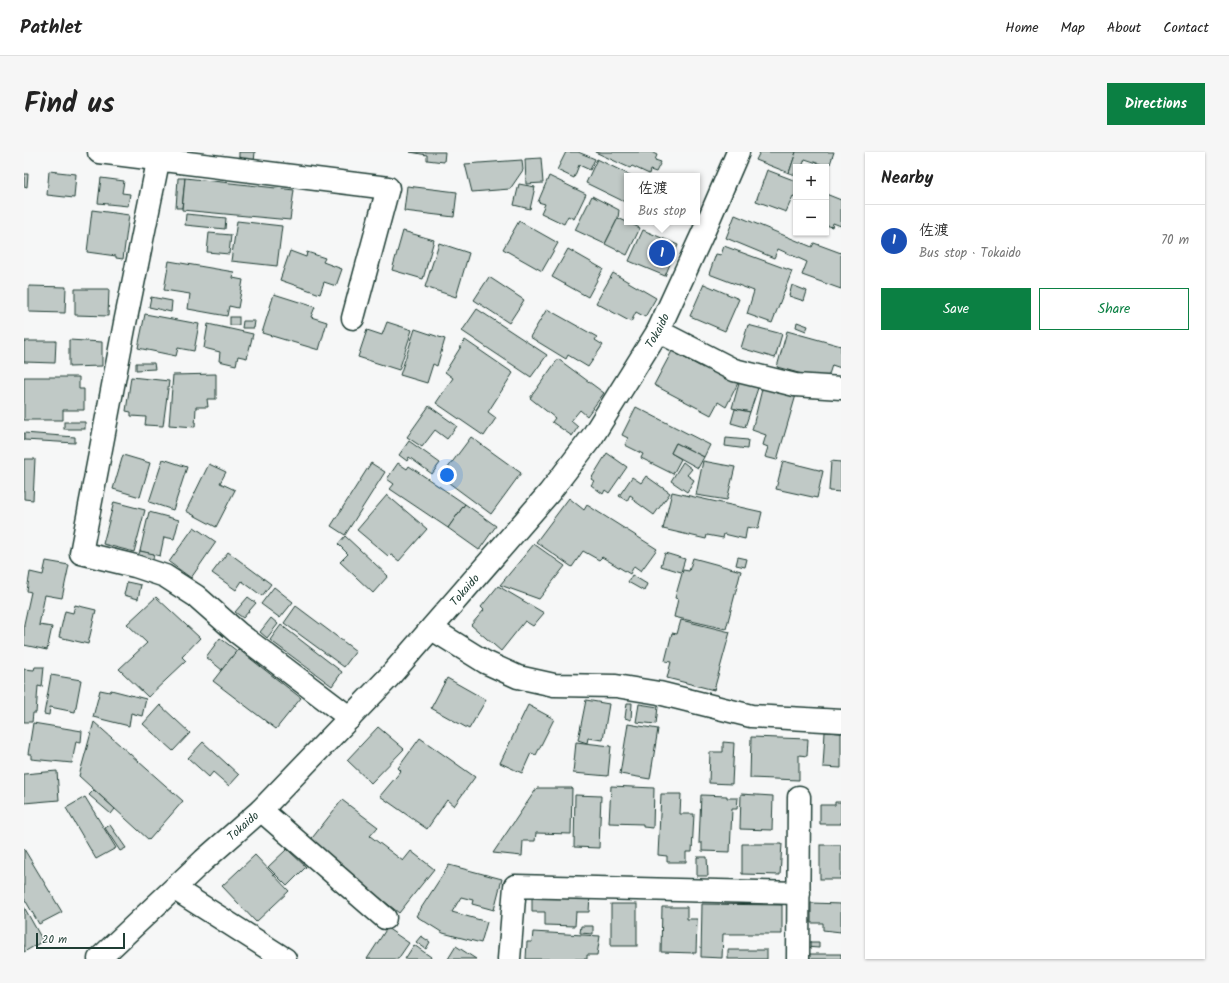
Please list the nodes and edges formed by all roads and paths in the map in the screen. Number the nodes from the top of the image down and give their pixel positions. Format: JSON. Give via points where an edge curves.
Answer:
{"nodes":[{"id":1,"x":99,"y":152,"type":"edge"},
{"id":2,"x":738,"y":152,"type":"edge"},
{"id":3,"x":159,"y":156,"type":"edge"},
{"id":4,"x":353,"y":318,"type":"dead end"},
{"id":5,"x":658,"y":331,"type":"junction"},
{"id":6,"x":841,"y":388,"type":"edge"},
{"id":7,"x":432,"y":629,"type":"junction"},
{"id":8,"x":350,"y":718,"type":"junction"},
{"id":9,"x":841,"y":721,"type":"edge"},
{"id":10,"x":799,"y":797,"type":"dead end"},
{"id":11,"x":261,"y":810,"type":"junction"},
{"id":12,"x":175,"y":889,"type":"junction"},
{"id":13,"x":799,"y":893,"type":"junction"},
{"id":14,"x":384,"y":918,"type":"dead end"},
{"id":15,"x":99,"y":959,"type":"edge"},
{"id":16,"x":285,"y":959,"type":"edge"},
{"id":17,"x":509,"y":959,"type":"edge"},
{"id":18,"x":798,"y":959,"type":"edge"}],
"edges":[{"from":1,"to":3,"type":"street"},
{"from":2,"to":5,"type":"street","name":"Tokaido"},
{"from":3,"to":4,"type":"street","via":[[388,188]]},
{"from":3,"to":8,"type":"street","via":[[81,553],[165,576],[196,596],[238,633]]},
{"from":5,"to":6,"type":"street","via":[[734,370],[795,385]]},
{"from":5,"to":7,"type":"street","name":"Tokaido","via":[[592,436],[550,493]]},
{"from":7,"to":8,"type":"street","name":"Tokaido"},
{"from":7,"to":9,"type":"street","via":[[485,662],[518,677],[554,685],[616,686],[659,693],[751,716]]},
{"from":8,"to":11,"type":"street","name":"Tokaido"},
{"from":10,"to":13,"type":"street"},
{"from":11,"to":12,"type":"street","name":"Tokaido"},
{"from":11,"to":14,"type":"street"},
{"from":12,"to":15,"type":"street","name":"Tokaido"},
{"from":12,"to":16,"type":"street"},
{"from":13,"to":17,"type":"street","via":[[515,886]]},
{"from":13,"to":18,"type":"street"}]}
